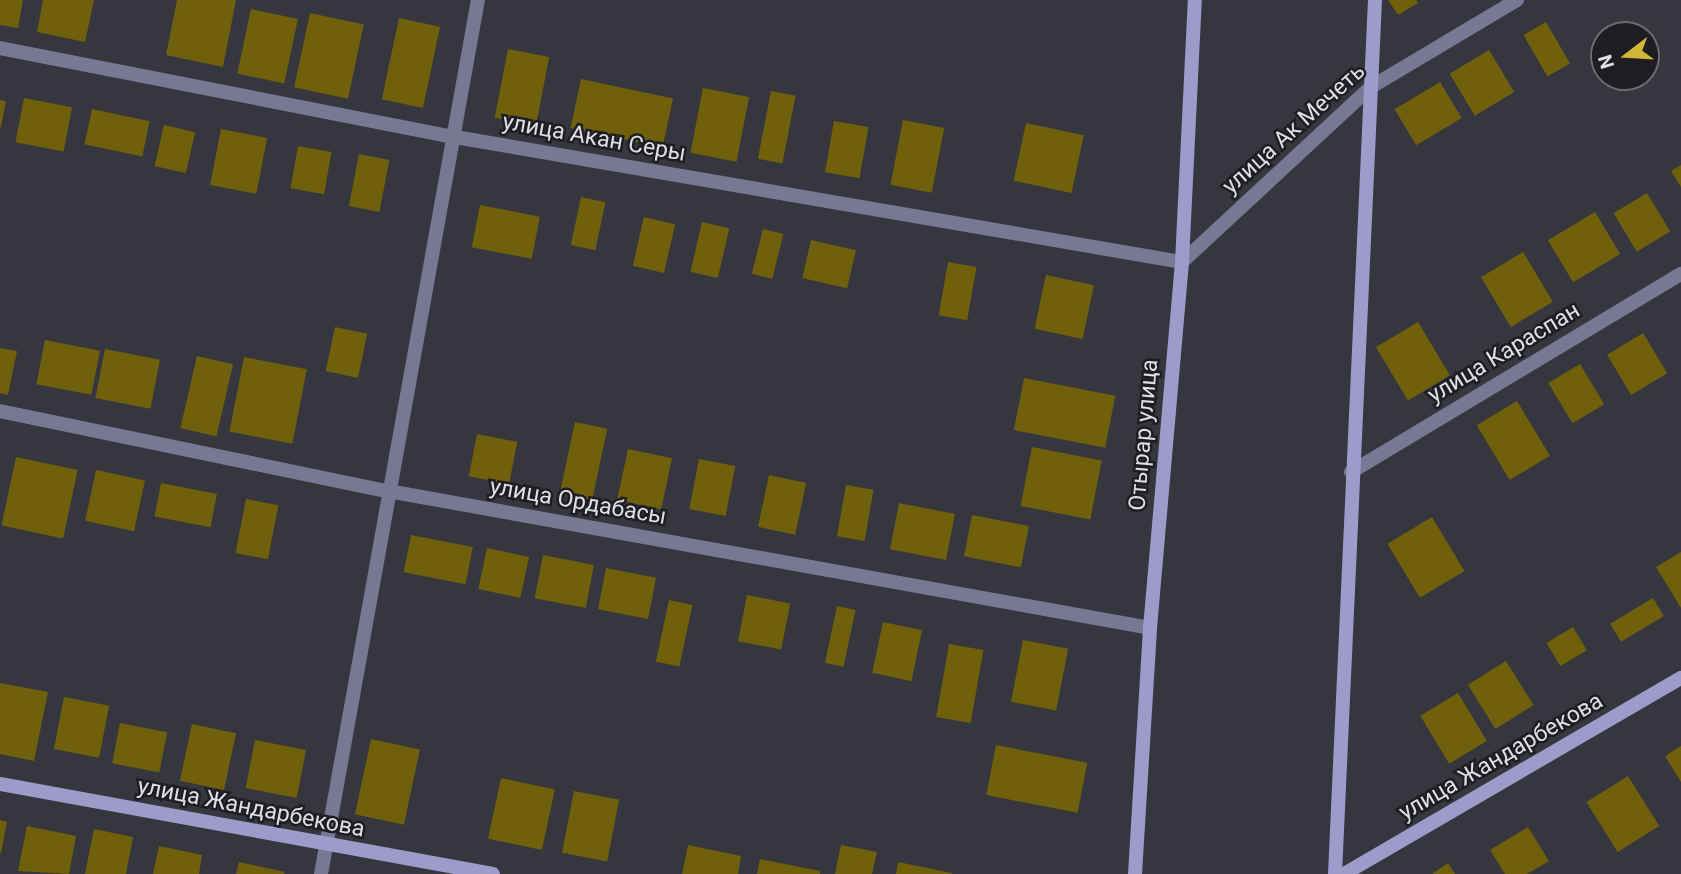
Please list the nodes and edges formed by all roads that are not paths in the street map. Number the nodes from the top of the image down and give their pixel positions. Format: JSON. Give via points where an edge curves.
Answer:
{"nodes":[{"id":1,"x":478,"y":0,"type":"edge"},
{"id":2,"x":1195,"y":0,"type":"edge"},
{"id":3,"x":1375,"y":0,"type":"edge"},
{"id":4,"x":1517,"y":0,"type":"edge"},
{"id":5,"x":0,"y":48,"type":"edge"},
{"id":6,"x":1371,"y":86,"type":"junction"},
{"id":7,"x":455,"y":137,"type":"junction"},
{"id":8,"x":1182,"y":262,"type":"junction"},
{"id":9,"x":1681,"y":274,"type":"edge"},
{"id":10,"x":0,"y":411,"type":"edge"},
{"id":11,"x":1351,"y":472,"type":"junction"},
{"id":12,"x":388,"y":491,"type":"junction"},
{"id":13,"x":1150,"y":628,"type":"junction"},
{"id":14,"x":1681,"y":678,"type":"edge"},
{"id":15,"x":0,"y":784,"type":"edge"},
{"id":16,"x":325,"y":845,"type":"junction"},
{"id":17,"x":321,"y":874,"type":"edge"},
{"id":18,"x":494,"y":874,"type":"edge"},
{"id":19,"x":1135,"y":874,"type":"edge"},
{"id":20,"x":1335,"y":874,"type":"edge"},
{"id":21,"x":1344,"y":874,"type":"edge"}],
"edges":[{"from":1,"to":7,"type":"street"},
{"from":2,"to":8,"type":"street","name":"Отырар улица"},
{"from":3,"to":6,"type":"street"},
{"from":4,"to":6,"type":"street","name":"улица Ак Мечеть"},
{"from":5,"to":7,"type":"street","name":"улица Акан Серы"},
{"from":6,"to":8,"type":"street","name":"улица Ак Мечеть"},
{"from":6,"to":11,"type":"street"},
{"from":7,"to":8,"type":"street","name":"улица Акан Серы"},
{"from":7,"to":12,"type":"street"},
{"from":8,"to":13,"type":"street","name":"Отырар улица"},
{"from":9,"to":11,"type":"street","name":"улица Караспан"},
{"from":10,"to":12,"type":"street","name":"улица Ордабасы"},
{"from":11,"to":20,"type":"street"},
{"from":12,"to":13,"type":"street","name":"улица Ордабасы"},
{"from":12,"to":16,"type":"street"},
{"from":13,"to":19,"type":"street","name":"Отырар улица"},
{"from":14,"to":21,"type":"street","name":"улица Жандарбекова"},
{"from":15,"to":16,"type":"street","name":"улица Жандарбекова"},
{"from":16,"to":17,"type":"street"},
{"from":16,"to":18,"type":"street","name":"улица Жандарбекова"}]}
